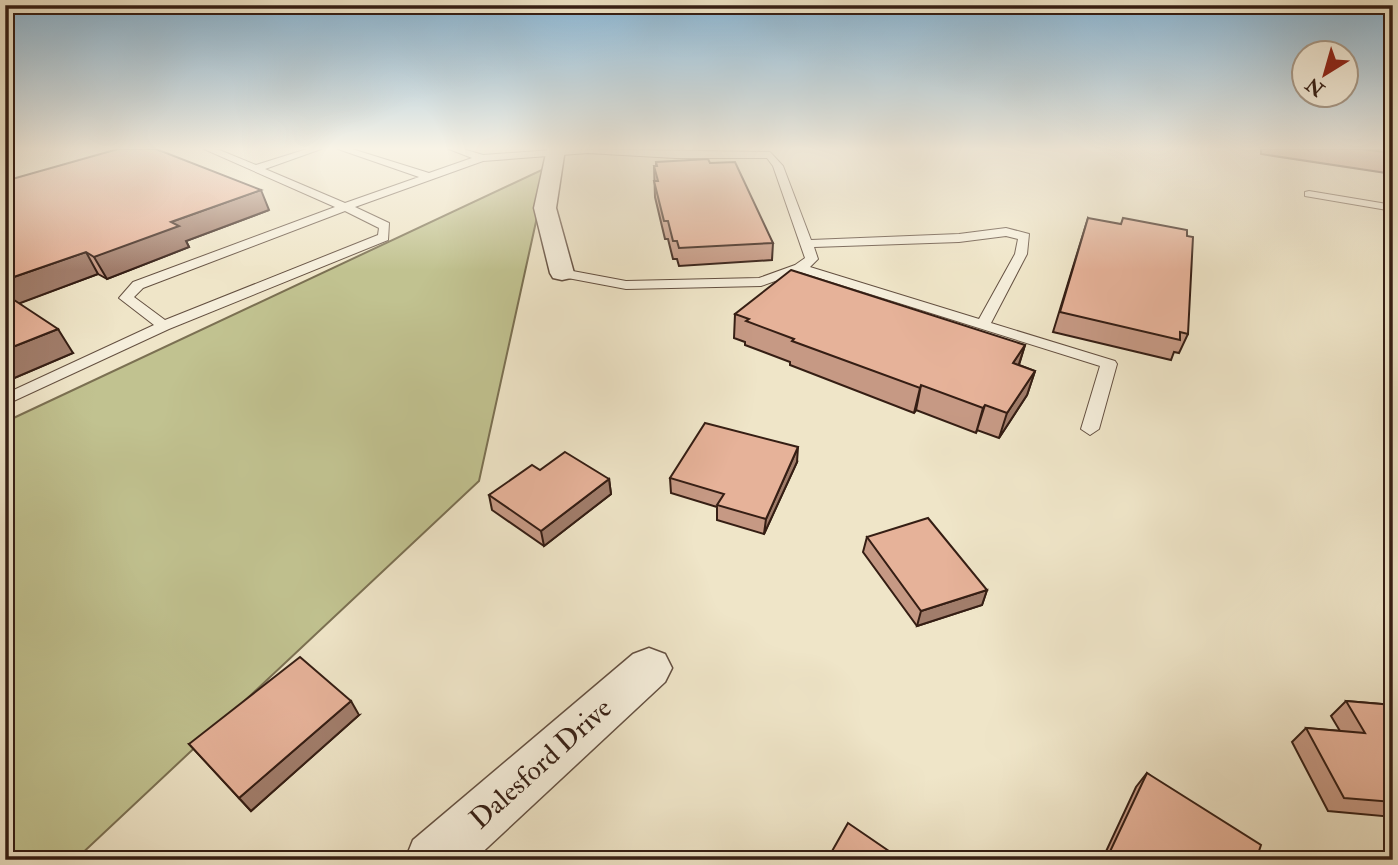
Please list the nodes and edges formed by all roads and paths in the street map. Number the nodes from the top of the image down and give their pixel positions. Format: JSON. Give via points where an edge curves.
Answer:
{"nodes":[{"id":1,"x":304,"y":189,"type":"edge"},
{"id":2,"x":394,"y":189,"type":"edge"},
{"id":3,"x":548,"y":189,"type":"edge"},
{"id":4,"x":786,"y":189,"type":"edge"},
{"id":5,"x":1309,"y":194,"type":"dead end"},
{"id":6,"x":345,"y":207,"type":"junction"},
{"id":7,"x":1393,"y":208,"type":"edge"},
{"id":8,"x":806,"y":244,"type":"junction"},
{"id":9,"x":800,"y":268,"type":"junction"},
{"id":10,"x":562,"y":273,"type":"joint"},
{"id":11,"x":983,"y":324,"type":"junction"},
{"id":12,"x":164,"y":326,"type":"junction"},
{"id":13,"x":5,"y":400,"type":"edge"},
{"id":14,"x":1090,"y":429,"type":"dead end"},
{"id":15,"x":649,"y":667,"type":"dead end"},
{"id":16,"x":433,"y":860,"type":"edge"}],
"edges":[{"from":1,"to":6,"type":"lane"},
{"from":2,"to":6,"type":"lane"},
{"from":3,"to":10,"type":"street","via":[[545,208]]},
{"from":4,"to":8,"type":"lane"},
{"from":5,"to":7,"type":"lane"},
{"from":6,"to":12,"type":"lane","via":[[138,285],[126,298]]},
{"from":6,"to":12,"type":"lane","via":[[385,226],[384,237]]},
{"from":8,"to":9,"type":"lane","via":[[812,259]]},
{"from":8,"to":11,"type":"lane","via":[[1006,232],[1025,236],[1021,254]]},
{"from":9,"to":10,"type":"lane","via":[[761,282],[626,285]]},
{"from":9,"to":11,"type":"lane"},
{"from":11,"to":14,"type":"lane","via":[[1109,364]]},
{"from":12,"to":13,"type":"lane"},
{"from":15,"to":16,"type":"street","name":"Dalesford Drive"}]}
